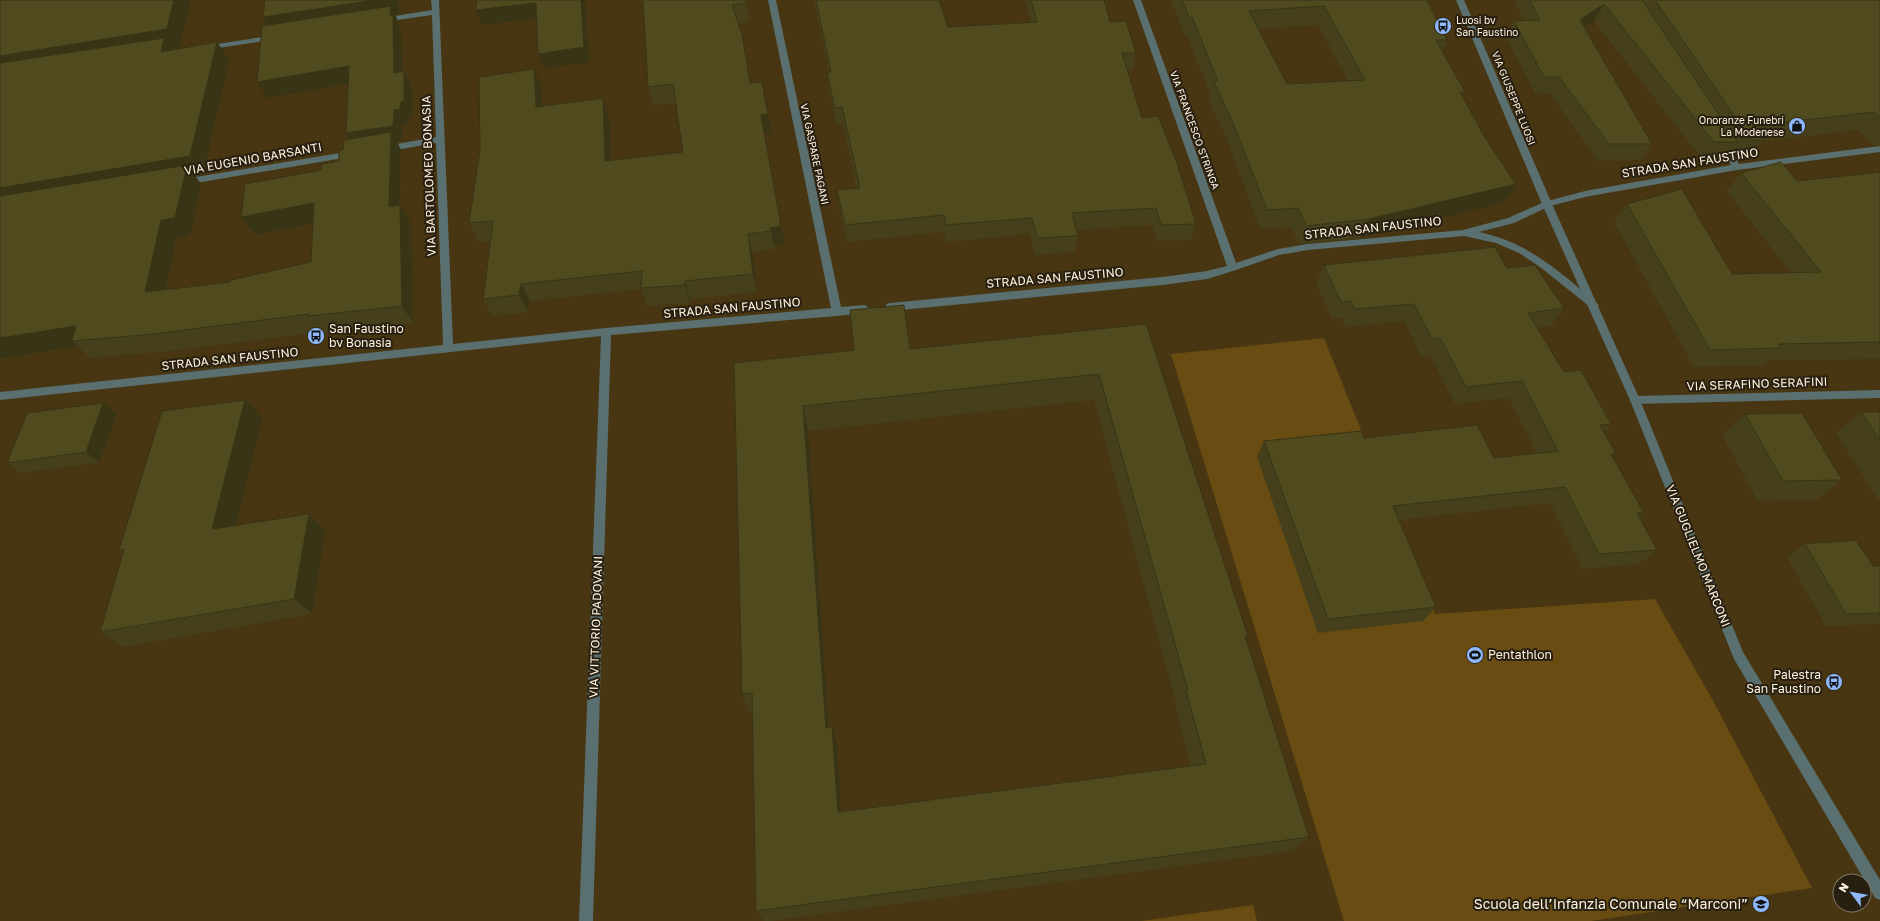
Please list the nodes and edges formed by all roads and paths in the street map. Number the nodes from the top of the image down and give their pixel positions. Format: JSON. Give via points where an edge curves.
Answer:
{"nodes":[{"id":1,"x":435,"y":0,"type":"edge"},
{"id":2,"x":772,"y":0,"type":"edge"},
{"id":3,"x":1137,"y":0,"type":"edge"},
{"id":4,"x":1460,"y":0,"type":"edge"},
{"id":5,"x":435,"y":12,"type":"junction"},
{"id":6,"x":373,"y":21,"type":"edge"},
{"id":7,"x":280,"y":36,"type":"edge"},
{"id":8,"x":194,"y":49,"type":"edge"},
{"id":9,"x":1716,"y":135,"type":"edge"},
{"id":10,"x":440,"y":139,"type":"junction"},
{"id":11,"x":1880,"y":149,"type":"edge"},
{"id":12,"x":377,"y":150,"type":"edge"},
{"id":13,"x":361,"y":153,"type":"edge"},
{"id":14,"x":1737,"y":167,"type":"junction"},
{"id":15,"x":173,"y":184,"type":"edge"},
{"id":16,"x":1547,"y":204,"type":"junction"},
{"id":17,"x":1463,"y":232,"type":"junction"},
{"id":18,"x":1233,"y":268,"type":"junction"},
{"id":19,"x":1594,"y":306,"type":"junction"},
{"id":20,"x":837,"y":312,"type":"junction"},
{"id":21,"x":606,"y":332,"type":"junction"},
{"id":22,"x":448,"y":350,"type":"junction"},
{"id":23,"x":1880,"y":394,"type":"edge"},
{"id":24,"x":0,"y":396,"type":"edge"},
{"id":25,"x":1635,"y":400,"type":"junction"},
{"id":26,"x":1880,"y":893,"type":"edge"},
{"id":27,"x":586,"y":921,"type":"edge"}],
"edges":[{"from":1,"to":5,"type":"street","name":"VIA BARTOLOMEO BONASIA"},
{"from":2,"to":20,"type":"street","name":"VIA GASPARE PAGANI"},
{"from":3,"to":18,"type":"street","name":"VIA FRANCESCO STRINGA"},
{"from":4,"to":16,"type":"street","name":"VIA GIUSEPPE LUOSI"},
{"from":5,"to":6,"type":"street"},
{"from":5,"to":10,"type":"street","name":"VIA BARTOLOMEO BONASIA"},
{"from":7,"to":8,"type":"street"},
{"from":9,"to":14,"type":"street"},
{"from":10,"to":12,"type":"street"},
{"from":10,"to":22,"type":"street","name":"VIA BARTOLOMEO BONASIA"},
{"from":11,"to":14,"type":"street","name":"STRADA SAN FAUSTINO"},
{"from":13,"to":15,"type":"street","name":"VIA EUGENIO BARSANTI"},
{"from":14,"to":16,"type":"street","name":"STRADA SAN FAUSTINO","via":[[1585,194]]},
{"from":16,"to":17,"type":"street","name":"STRADA SAN FAUSTINO","via":[[1511,221]]},
{"from":16,"to":19,"type":"street","name":"VIA GUGLIELMO MARCONI"},
{"from":17,"to":18,"type":"street","name":"STRADA SAN FAUSTINO","via":[[1285,250]]},
{"from":17,"to":19,"type":"street","name":"STRADA SAN FAUSTINO","via":[[1499,241],[1520,250]]},
{"from":18,"to":20,"type":"street","name":"STRADA SAN FAUSTINO","via":[[1162,282]]},
{"from":19,"to":25,"type":"street","name":"VIA GUGLIELMO MARCONI"},
{"from":20,"to":21,"type":"street","name":"STRADA SAN FAUSTINO"},
{"from":21,"to":22,"type":"street","name":"STRADA SAN FAUSTINO"},
{"from":21,"to":27,"type":"street","name":"VIA VITTORIO PADOVANI"},
{"from":22,"to":24,"type":"street","name":"STRADA SAN FAUSTINO"},
{"from":23,"to":25,"type":"street","name":"VIA SERAFINO SERAFINI"},
{"from":25,"to":26,"type":"street","name":"VIA GUGLIELMO MARCONI","via":[[1738,655]]}]}
